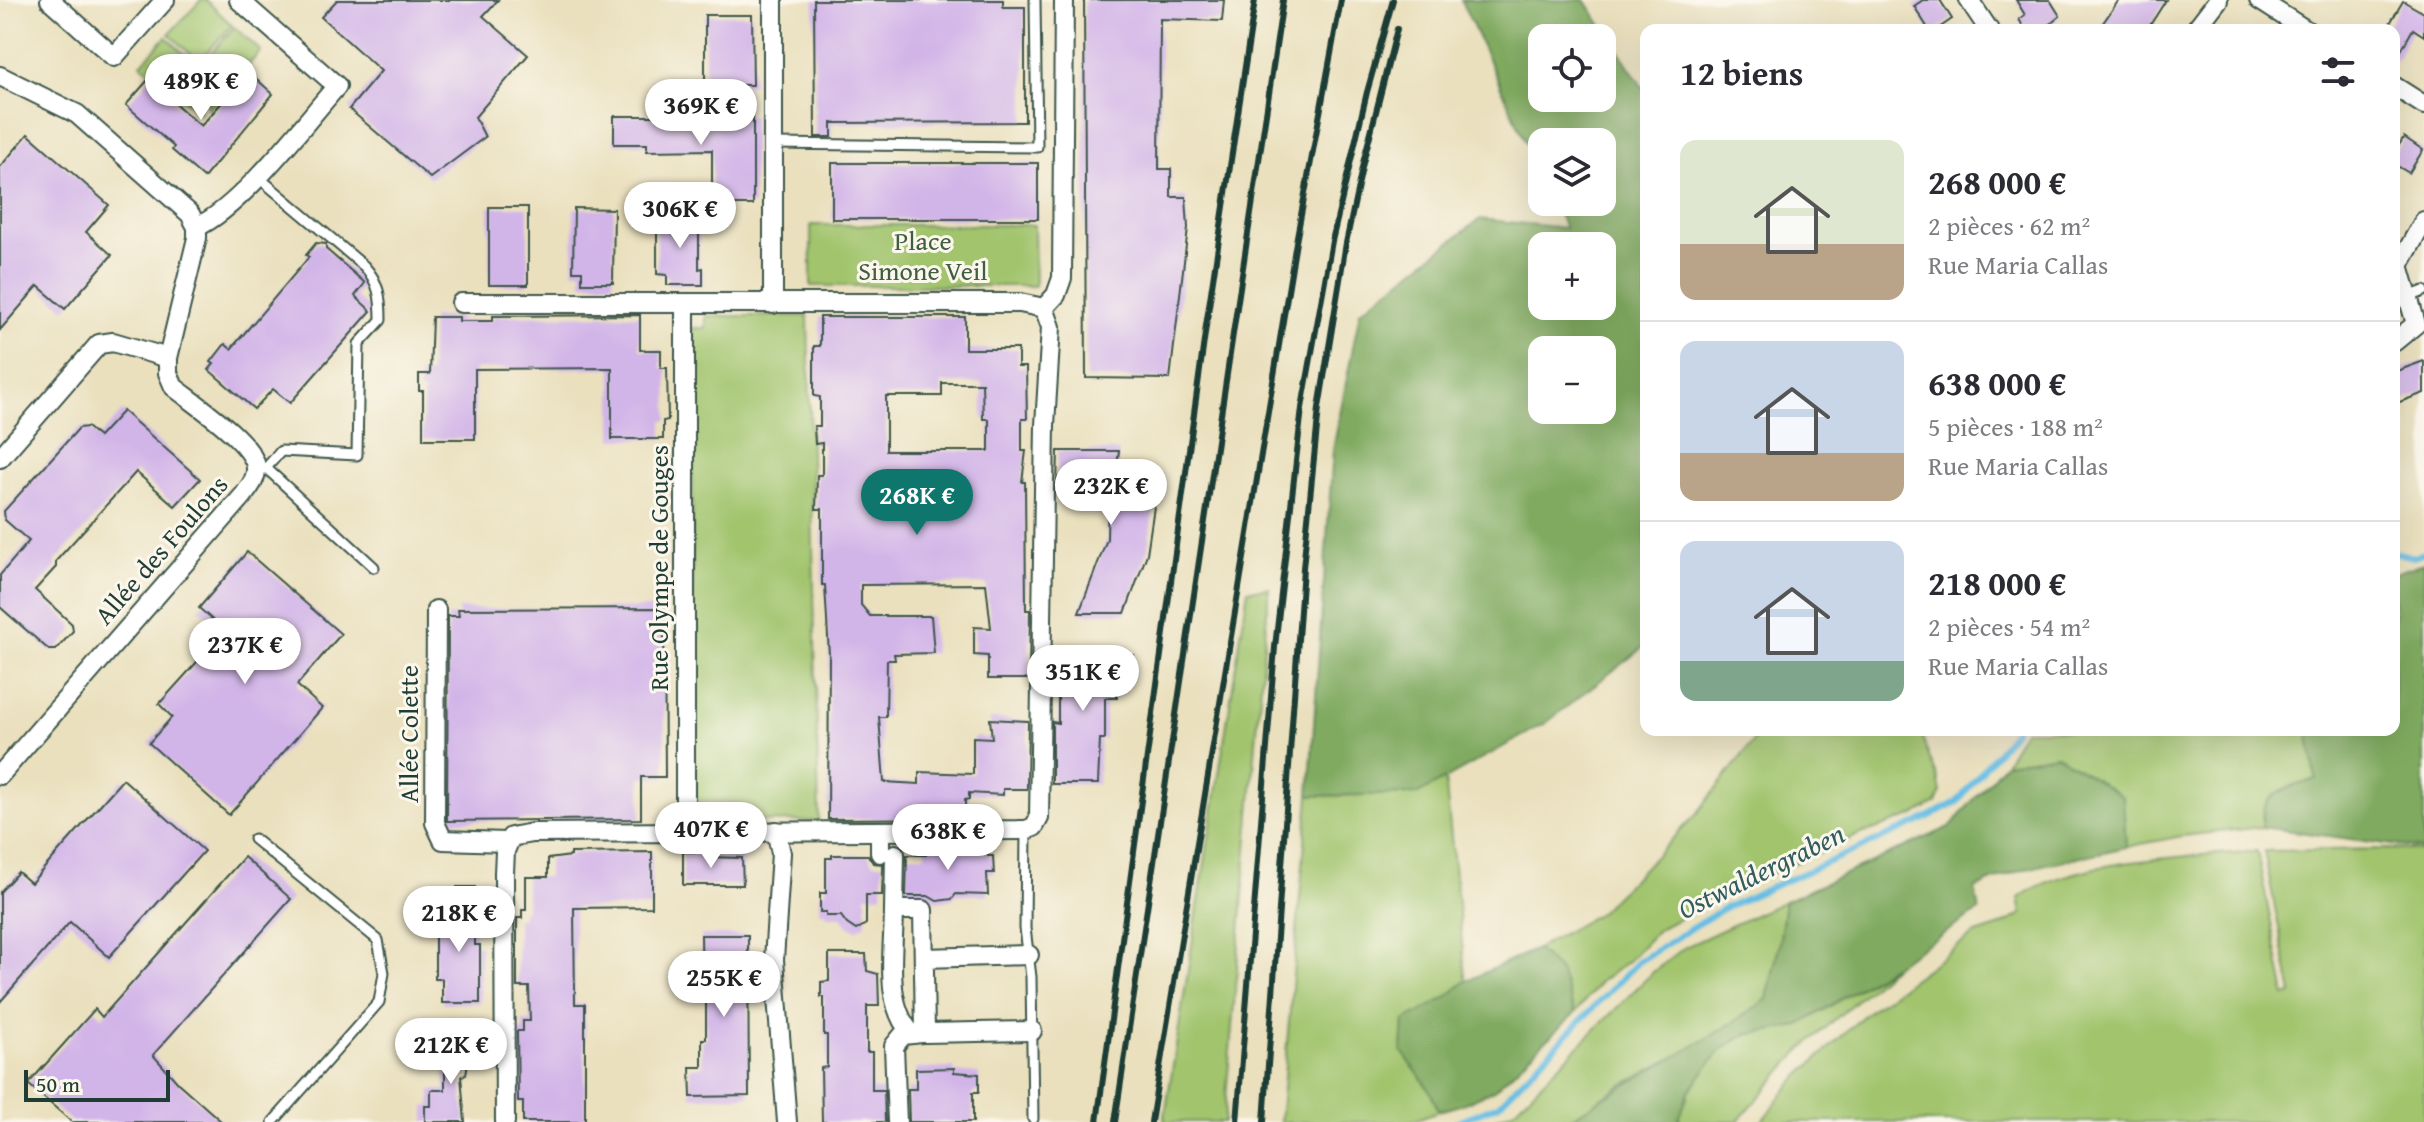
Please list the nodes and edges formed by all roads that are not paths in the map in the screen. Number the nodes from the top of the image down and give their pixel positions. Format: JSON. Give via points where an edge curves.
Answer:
{"nodes":[{"id":1,"x":50,"y":0,"type":"edge"},
{"id":2,"x":165,"y":0,"type":"edge"},
{"id":3,"x":239,"y":0,"type":"edge"},
{"id":4,"x":773,"y":0,"type":"edge"},
{"id":5,"x":1035,"y":0,"type":"edge"},
{"id":6,"x":1064,"y":0,"type":"edge"},
{"id":7,"x":1969,"y":0,"type":"edge"},
{"id":8,"x":2218,"y":0,"type":"edge"},
{"id":9,"x":2259,"y":0,"type":"edge"},
{"id":10,"x":1985,"y":24,"type":"edge"},
{"id":11,"x":2200,"y":24,"type":"edge"},
{"id":12,"x":2297,"y":24,"type":"edge"},
{"id":13,"x":0,"y":76,"type":"edge"},
{"id":14,"x":2400,"y":90,"type":"edge"},
{"id":15,"x":2424,"y":105,"type":"edge"},
{"id":16,"x":773,"y":144,"type":"junction"},
{"id":17,"x":257,"y":176,"type":"junction"},
{"id":18,"x":2424,"y":221,"type":"edge"},
{"id":19,"x":197,"y":227,"type":"junction"},
{"id":20,"x":2400,"y":258,"type":"edge"},
{"id":21,"x":2400,"y":270,"type":"edge"},
{"id":22,"x":2417,"y":294,"type":"edge"},
{"id":23,"x":461,"y":303,"type":"dead end"},
{"id":24,"x":685,"y":303,"type":"junction"},
{"id":25,"x":773,"y":304,"type":"junction"},
{"id":26,"x":1044,"y":308,"type":"junction"},
{"id":27,"x":2400,"y":337,"type":"edge"},
{"id":28,"x":168,"y":358,"type":"junction"},
{"id":29,"x":0,"y":458,"type":"edge"},
{"id":30,"x":261,"y":468,"type":"junction"},
{"id":31,"x":374,"y":567,"type":"dead end"},
{"id":32,"x":436,"y":610,"type":"dead end"},
{"id":33,"x":0,"y":775,"type":"edge"},
{"id":34,"x":1026,"y":830,"type":"junction"},
{"id":35,"x":776,"y":831,"type":"junction"},
{"id":36,"x":880,"y":831,"type":"junction"},
{"id":37,"x":685,"y":832,"type":"junction"},
{"id":38,"x":254,"y":839,"type":"dead end"},
{"id":39,"x":506,"y":842,"type":"junction"},
{"id":40,"x":894,"y":910,"type":"junction"},
{"id":41,"x":1029,"y":955,"type":"junction"},
{"id":42,"x":924,"y":967,"type":"junction"},
{"id":43,"x":894,"y":975,"type":"junction"},
{"id":44,"x":1032,"y":1031,"type":"junction"},
{"id":45,"x":918,"y":1034,"type":"junction"},
{"id":46,"x":1033,"y":1119,"type":"dead end"},
{"id":47,"x":273,"y":1122,"type":"edge"},
{"id":48,"x":505,"y":1122,"type":"edge"},
{"id":49,"x":787,"y":1122,"type":"edge"},
{"id":50,"x":897,"y":1122,"type":"edge"}],
"edges":[{"from":1,"to":2,"type":"street","via":[[114,57]]},
{"from":3,"to":17,"type":"street","via":[[337,86]]},
{"from":4,"to":16,"type":"street"},
{"from":5,"to":16,"type":"lane","via":[[1037,147]]},
{"from":6,"to":26,"type":"street","via":[[1062,278]]},
{"from":7,"to":10,"type":"street"},
{"from":8,"to":11,"type":"street"},
{"from":9,"to":12,"type":"street"},
{"from":13,"to":19,"type":"street","via":[[77,114],[190,214]]},
{"from":14,"to":15,"type":"street"},
{"from":16,"to":25,"type":"street"},
{"from":17,"to":19,"type":"street","via":[[214,219]]},
{"from":17,"to":30,"type":"lane","via":[[364,266],[375,278],[381,301],[381,320],[359,344],[357,455],[281,451]]},
{"from":18,"to":20,"type":"street"},
{"from":19,"to":28,"type":"street"},
{"from":21,"to":22,"type":"street"},
{"from":22,"to":27,"type":"street","via":[[2416,324]]},
{"from":23,"to":24,"type":"street"},
{"from":24,"to":25,"type":"street"},
{"from":24,"to":37,"type":"street","name":"Rue Olympe de Gouges"},
{"from":25,"to":26,"type":"street","via":[[1020,303]]},
{"from":26,"to":34,"type":"street","via":[[1051,327],[1039,818]]},
{"from":28,"to":29,"type":"street","via":[[113,342],[99,344]]},
{"from":28,"to":30,"type":"street","name":"Allée des Foulons","via":[[174,387],[249,450]]},
{"from":30,"to":31,"type":"lane"},
{"from":30,"to":33,"type":"street","name":"Allée des Foulons","via":[[243,496]]},
{"from":32,"to":39,"type":"street","name":"Allée Colette","via":[[435,823],[443,840]]},
{"from":34,"to":36,"type":"street"},
{"from":34,"to":41,"type":"lane"},
{"from":35,"to":36,"type":"street"},
{"from":35,"to":37,"type":"street"},
{"from":35,"to":49,"type":"street","via":[[781,853],[774,960]]},
{"from":36,"to":40,"type":"street"},
{"from":37,"to":39,"type":"street","via":[[519,833]]},
{"from":38,"to":47,"type":"lane","via":[[378,940],[384,973],[379,1002]]},
{"from":39,"to":48,"type":"street"},
{"from":40,"to":42,"type":"street","via":[[923,910]]},
{"from":40,"to":43,"type":"street"},
{"from":41,"to":42,"type":"street"},
{"from":41,"to":44,"type":"lane"},
{"from":42,"to":43,"type":"street"},
{"from":42,"to":45,"type":"street"},
{"from":43,"to":45,"type":"street","via":[[902,1024]]},
{"from":44,"to":45,"type":"street"},
{"from":44,"to":46,"type":"lane"},
{"from":45,"to":50,"type":"street","via":[[903,1035],[894,1046]]}]}
